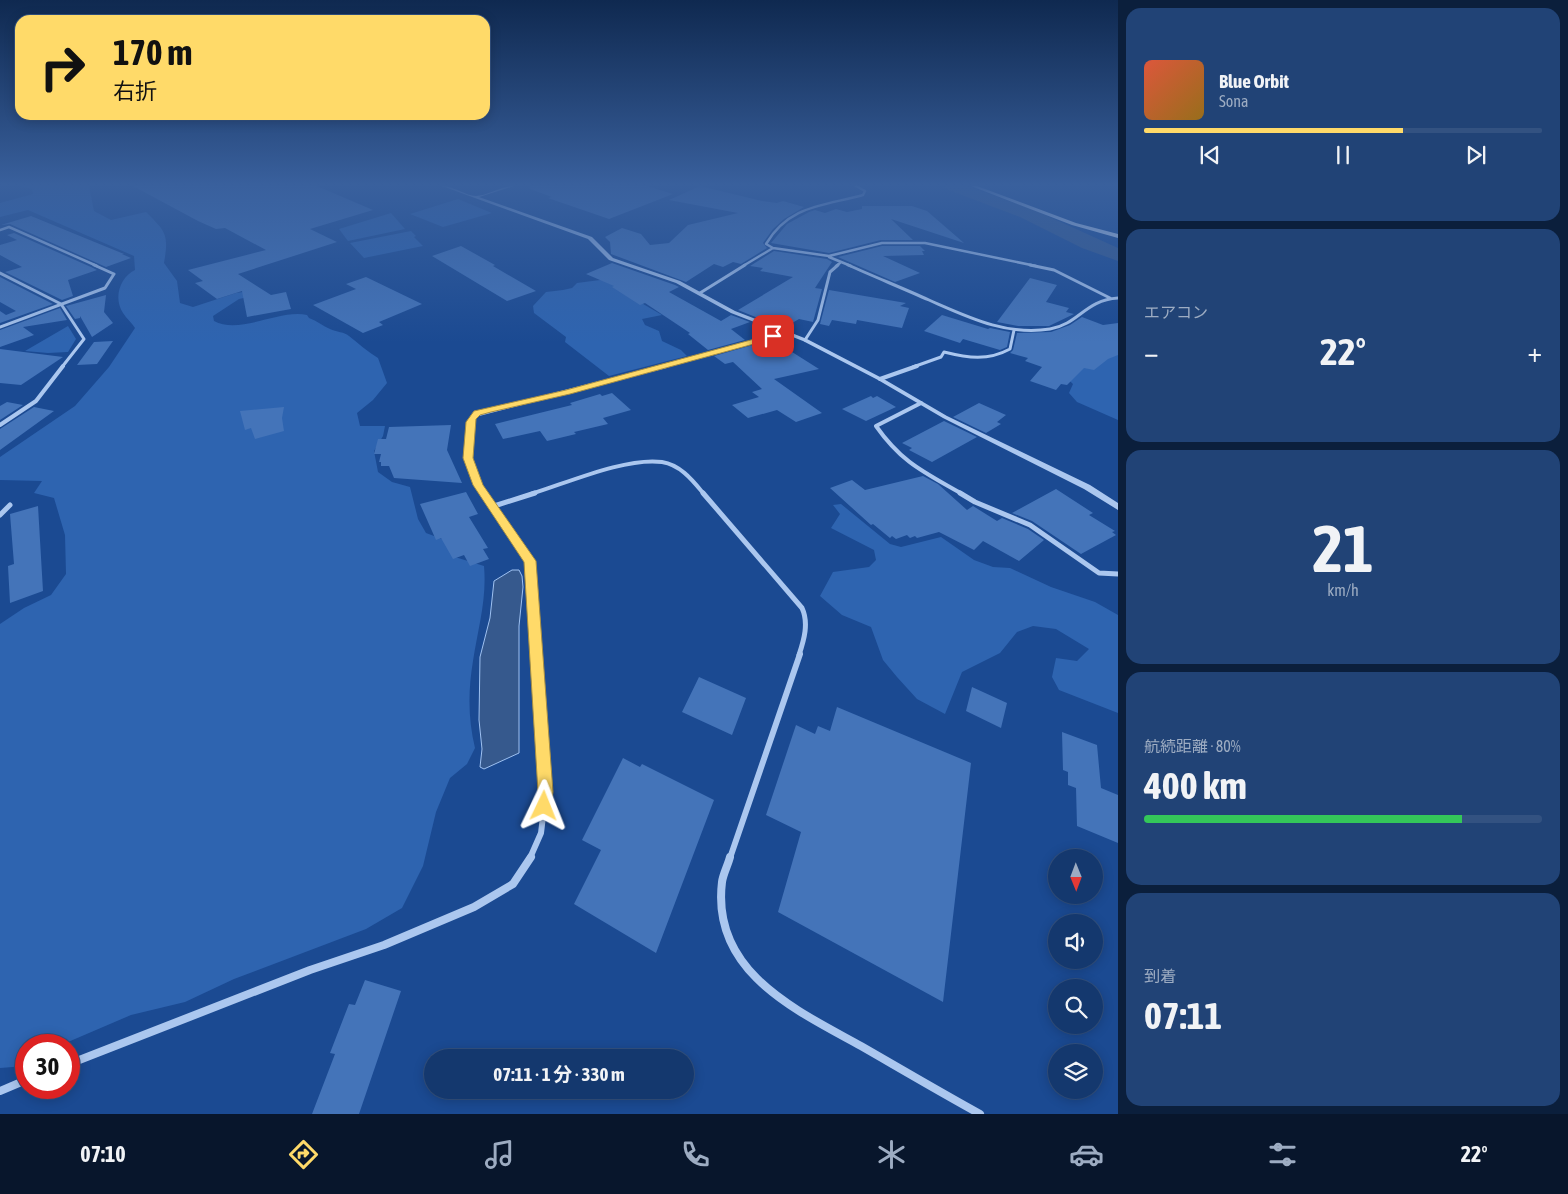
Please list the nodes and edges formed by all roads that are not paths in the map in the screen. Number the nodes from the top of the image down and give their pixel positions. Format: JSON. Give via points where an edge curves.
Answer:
{"nodes":[{"id":1,"x":33,"y":238,"type":"edge"},
{"id":2,"x":590,"y":238,"type":"edge"},
{"id":3,"x":771,"y":238,"type":"edge"},
{"id":4,"x":773,"y":248,"type":"junction"},
{"id":5,"x":829,"y":256,"type":"junction"},
{"id":6,"x":840,"y":263,"type":"junction"},
{"id":7,"x":0,"y":273,"type":"edge"},
{"id":8,"x":700,"y":294,"type":"junction"},
{"id":9,"x":1110,"y":298,"type":"junction"},
{"id":10,"x":1118,"y":298,"type":"edge"},
{"id":11,"x":61,"y":304,"type":"junction"},
{"id":12,"x":0,"y":327,"type":"edge"},
{"id":13,"x":1014,"y":330,"type":"junction"},
{"id":14,"x":786,"y":332,"type":"junction"},
{"id":15,"x":805,"y":340,"type":"junction"},
{"id":16,"x":880,"y":379,"type":"junction"},
{"id":17,"x":921,"y":403,"type":"junction"},
{"id":18,"x":0,"y":425,"type":"edge"},
{"id":19,"x":10,"y":505,"type":"dead end"},
{"id":20,"x":491,"y":506,"type":"junction"},
{"id":21,"x":1118,"y":507,"type":"edge"},
{"id":22,"x":0,"y":515,"type":"edge"},
{"id":23,"x":1118,"y":574,"type":"edge"},
{"id":24,"x":80,"y":1060,"type":"edge"},
{"id":25,"x":15,"y":1085,"type":"edge"},
{"id":26,"x":0,"y":1091,"type":"edge"},
{"id":27,"x":980,"y":1114,"type":"edge"}],
"edges":[{"from":1,"to":11,"type":"street","via":[[114,274],[104,288]]},
{"from":2,"to":8,"type":"street","via":[[610,259],[678,282]]},
{"from":3,"to":4,"type":"street","via":[[766,244]]},
{"from":4,"to":5,"type":"street"},
{"from":4,"to":8,"type":"street"},
{"from":5,"to":6,"type":"street"},
{"from":5,"to":9,"type":"street","via":[[882,243],[925,243],[1054,270]]},
{"from":6,"to":13,"type":"street","via":[[984,324]]},
{"from":6,"to":15,"type":"street","via":[[830,272],[818,320]]},
{"from":7,"to":11,"type":"street"},
{"from":8,"to":14,"type":"street","via":[[733,312]]},
{"from":9,"to":10,"type":"street"},
{"from":9,"to":13,"type":"street","via":[[1085,308],[1067,324]]},
{"from":11,"to":12,"type":"street"},
{"from":11,"to":18,"type":"street","via":[[84,339],[36,401]]},
{"from":13,"to":16,"type":"street","via":[[1010,349],[992,358],[977,360],[944,352],[941,357]]},
{"from":14,"to":15,"type":"street"},
{"from":14,"to":20,"type":"street","via":[[629,376],[477,413],[470,422],[468,458],[478,485]]},
{"from":15,"to":16,"type":"street"},
{"from":16,"to":17,"type":"street"},
{"from":17,"to":21,"type":"street","via":[[1058,472]]},
{"from":17,"to":23,"type":"street","via":[[876,426],[906,461],[975,502],[1030,525],[1099,573]]},
{"from":19,"to":22,"type":"street"},
{"from":20,"to":24,"type":"street","via":[[530,561],[541,706],[546,792],[541,834],[530,859],[513,884],[474,908],[384,945],[310,970]]},
{"from":20,"to":27,"type":"street","via":[[629,463],[663,462],[674,466],[699,485],[802,608],[806,618],[804,641],[722,881],[727,934],[741,961],[766,986],[806,1015]]},
{"from":25,"to":26,"type":"street"}]}
